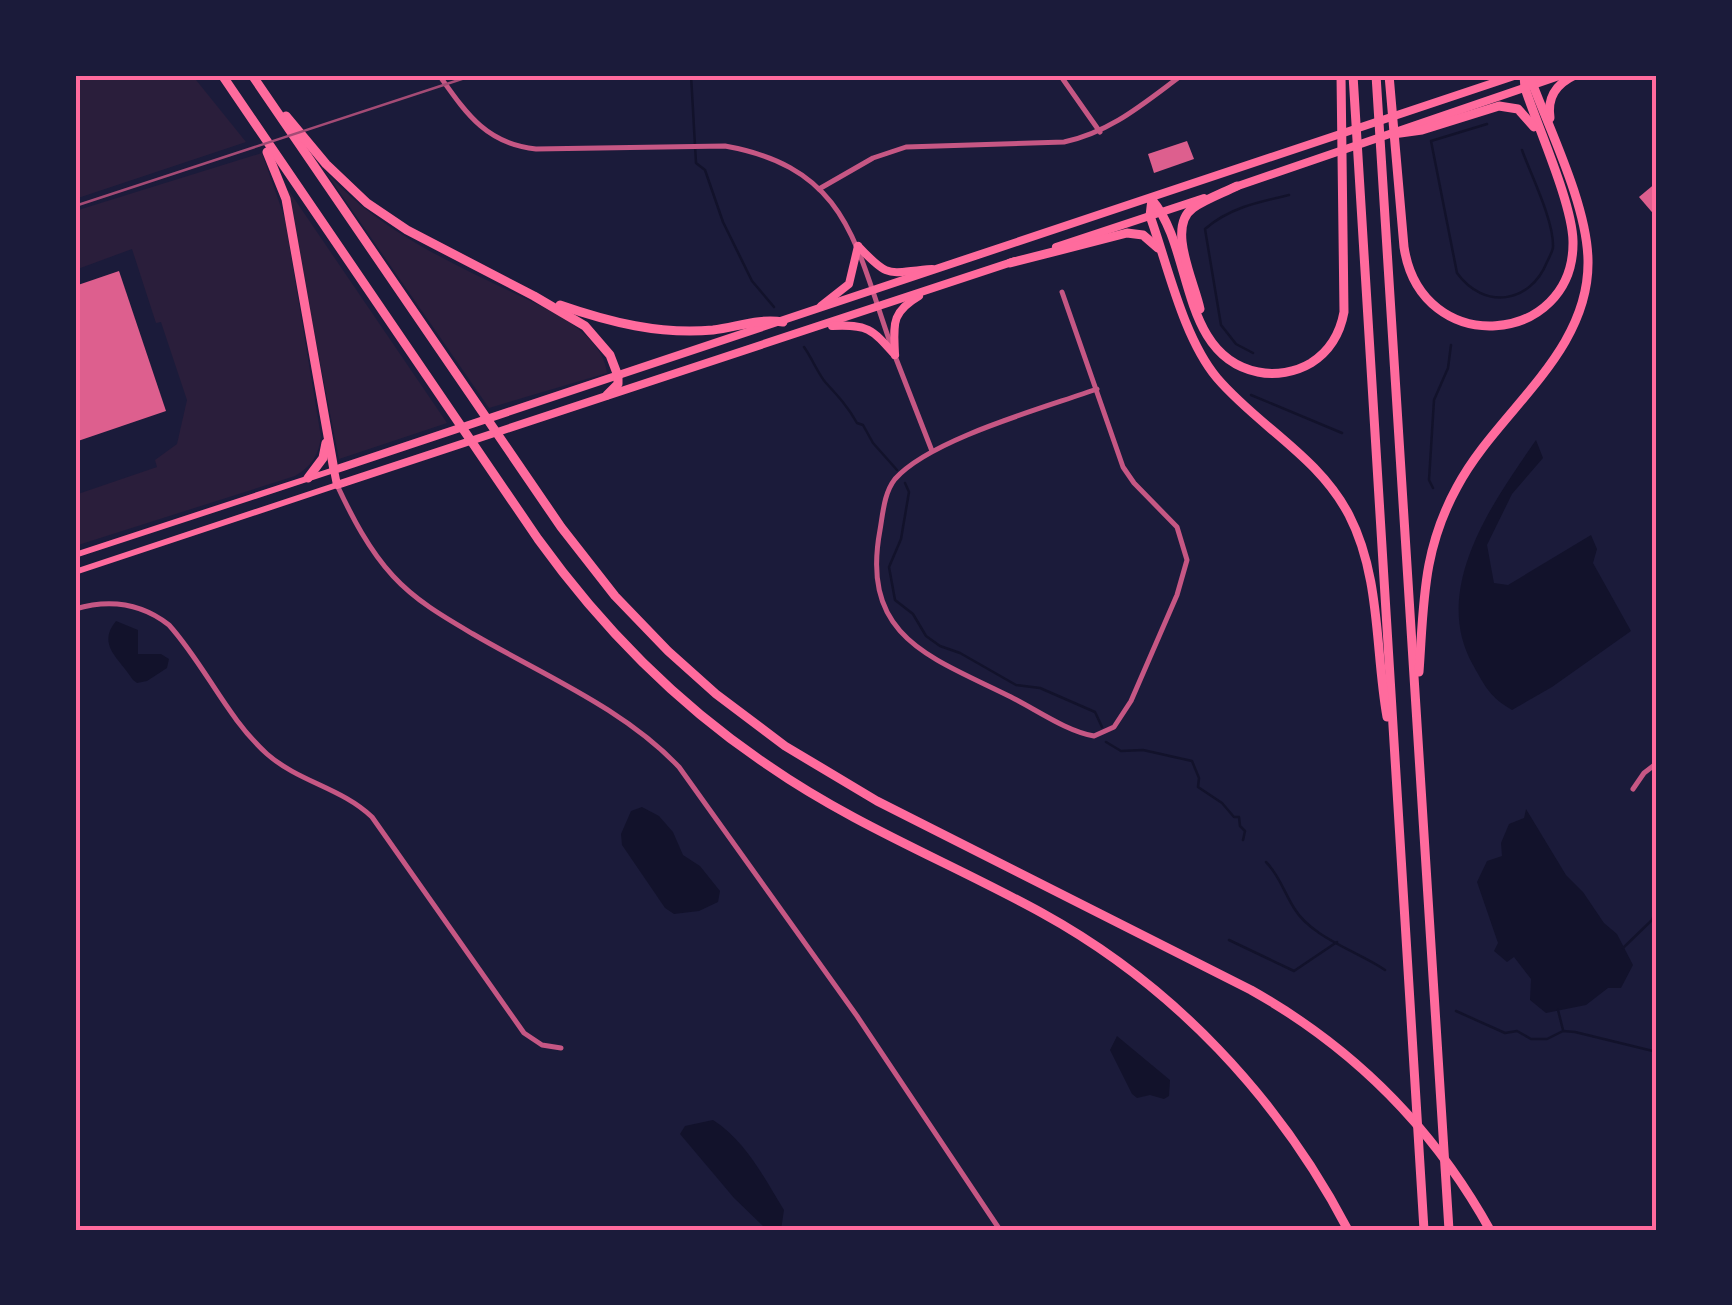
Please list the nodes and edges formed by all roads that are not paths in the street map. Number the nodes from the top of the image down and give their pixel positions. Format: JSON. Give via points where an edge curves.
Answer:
{"nodes":[{"id":1,"x":222,"y":75,"type":"edge"},
{"id":2,"x":439,"y":75,"type":"edge"},
{"id":3,"x":1060,"y":75,"type":"edge"},
{"id":4,"x":1182,"y":75,"type":"edge"},
{"id":5,"x":1341,"y":75,"type":"edge"},
{"id":6,"x":1353,"y":75,"type":"edge"},
{"id":7,"x":1376,"y":75,"type":"edge"},
{"id":8,"x":1389,"y":75,"type":"edge"},
{"id":9,"x":1516,"y":75,"type":"edge"},
{"id":10,"x":1525,"y":75,"type":"edge"},
{"id":11,"x":1562,"y":75,"type":"edge"},
{"id":12,"x":1575,"y":75,"type":"edge"},
{"id":13,"x":255,"y":79,"type":"edge"},
{"id":14,"x":1529,"y":86,"type":"junction"},
{"id":15,"x":242,"y":105,"type":"junction"},
{"id":16,"x":1100,"y":132,"type":"junction"},
{"id":17,"x":1390,"y":135,"type":"junction"},
{"id":18,"x":1544,"y":145,"type":"junction"},
{"id":19,"x":1558,"y":150,"type":"junction"},
{"id":20,"x":1237,"y":186,"type":"junction"},
{"id":21,"x":819,"y":189,"type":"junction"},
{"id":22,"x":1152,"y":199,"type":"junction"},
{"id":23,"x":1162,"y":212,"type":"junction"},
{"id":24,"x":1150,"y":216,"type":"junction"},
{"id":25,"x":858,"y":246,"type":"junction"},
{"id":26,"x":1165,"y":258,"type":"junction"},
{"id":27,"x":1010,"y":263,"type":"junction"},
{"id":28,"x":946,"y":268,"type":"junction"},
{"id":29,"x":933,"y":288,"type":"junction"},
{"id":30,"x":873,"y":292,"type":"junction"},
{"id":31,"x":1062,"y":292,"type":"dead end"},
{"id":32,"x":534,"y":296,"type":"junction"},
{"id":33,"x":878,"y":306,"type":"junction"},
{"id":34,"x":816,"y":310,"type":"junction"},
{"id":35,"x":782,"y":322,"type":"junction"},
{"id":36,"x":818,"y":327,"type":"junction"},
{"id":37,"x":1203,"y":327,"type":"junction"},
{"id":38,"x":895,"y":355,"type":"junction"},
{"id":39,"x":618,"y":376,"type":"junction"},
{"id":40,"x":1097,"y":389,"type":"junction"},
{"id":41,"x":607,"y":396,"type":"junction"},
{"id":42,"x":327,"y":436,"type":"junction"},
{"id":43,"x":932,"y":451,"type":"junction"},
{"id":44,"x":334,"y":470,"type":"junction"},
{"id":45,"x":308,"y":478,"type":"junction"},
{"id":46,"x":337,"y":485,"type":"junction"},
{"id":47,"x":75,"y":556,"type":"edge"},
{"id":48,"x":75,"y":572,"type":"edge"},
{"id":49,"x":75,"y":610,"type":"edge"},
{"id":50,"x":1418,"y":700,"type":"junction"},
{"id":51,"x":1392,"y":749,"type":"junction"},
{"id":52,"x":1657,"y":763,"type":"edge"},
{"id":53,"x":1633,"y":790,"type":"dead end"},
{"id":54,"x":560,"y":1048,"type":"dead end"},
{"id":55,"x":1000,"y":1230,"type":"edge"},
{"id":56,"x":1348,"y":1230,"type":"edge"},
{"id":57,"x":1424,"y":1230,"type":"edge"},
{"id":58,"x":1450,"y":1230,"type":"edge"},
{"id":59,"x":1490,"y":1230,"type":"edge"}],
"edges":[{"from":1,"to":15,"type":"highway"},
{"from":2,"to":21,"type":"street","via":[[471,120],[510,144],[752,151]]},
{"from":3,"to":16,"type":"street"},
{"from":4,"to":16,"type":"street"},
{"from":5,"to":37,"type":"highway","via":[[1344,312],[1338,335],[1311,363],[1256,372],[1226,356]]},
{"from":6,"to":51,"type":"highway"},
{"from":7,"to":50,"type":"highway"},
{"from":8,"to":18,"type":"highway","via":[[1406,256],[1416,285],[1454,319],[1500,326],[1530,316],[1559,289],[1569,269],[1572,229]]},
{"from":9,"to":22,"type":"main road"},
{"from":10,"to":14,"type":"highway"},
{"from":11,"to":14,"type":"main road"},
{"from":12,"to":19,"type":"highway","via":[[1551,97]]},
{"from":13,"to":32,"type":"highway","via":[[366,203]]},
{"from":13,"to":59,"type":"highway","via":[[561,527],[623,604],[691,672],[848,786],[1307,1024],[1412,1116]]},
{"from":14,"to":17,"type":"main road"},
{"from":14,"to":18,"type":"highway"},
{"from":14,"to":19,"type":"highway"},
{"from":15,"to":42,"type":"highway","via":[[283,188]]},
{"from":15,"to":56,"type":"highway","via":[[538,539],[638,659],[770,768],[1052,919],[1153,989],[1263,1099]]},
{"from":16,"to":21,"type":"street","via":[[1064,142],[906,146]]},
{"from":17,"to":18,"type":"highway","via":[[1506,106],[1527,116]]},
{"from":17,"to":20,"type":"main road"},
{"from":19,"to":50,"type":"highway","via":[[1584,228],[1584,297],[1565,342],[1462,476],[1439,525],[1422,594]]},
{"from":20,"to":23,"type":"main road"},
{"from":20,"to":37,"type":"highway","via":[[1192,209],[1180,228]]},
{"from":21,"to":25,"type":"street"},
{"from":22,"to":23,"type":"highway"},
{"from":22,"to":24,"type":"highway"},
{"from":22,"to":28,"type":"main road"},
{"from":23,"to":24,"type":"main road"},
{"from":23,"to":37,"type":"highway"},
{"from":24,"to":26,"type":"highway"},
{"from":24,"to":27,"type":"main road"},
{"from":25,"to":28,"type":"main road","via":[[886,272]]},
{"from":25,"to":30,"type":"street"},
{"from":25,"to":34,"type":"main road","via":[[849,284]]},
{"from":26,"to":27,"type":"highway","via":[[1150,240],[1128,233]]},
{"from":26,"to":51,"type":"highway","via":[[1210,368],[1322,475],[1356,530],[1372,586]]},
{"from":27,"to":29,"type":"main road"},
{"from":28,"to":30,"type":"main road"},
{"from":29,"to":33,"type":"main road"},
{"from":29,"to":38,"type":"main road","via":[[898,313]]},
{"from":30,"to":33,"type":"street"},
{"from":30,"to":34,"type":"main road"},
{"from":31,"to":40,"type":"street"},
{"from":32,"to":35,"type":"highway","via":[[656,329]]},
{"from":32,"to":39,"type":"highway","via":[[585,326]]},
{"from":33,"to":36,"type":"main road"},
{"from":33,"to":38,"type":"street"},
{"from":34,"to":35,"type":"main road"},
{"from":35,"to":39,"type":"main road"},
{"from":36,"to":38,"type":"main road","via":[[869,328]]},
{"from":36,"to":41,"type":"main road"},
{"from":38,"to":43,"type":"street"},
{"from":39,"to":41,"type":"highway"},
{"from":39,"to":44,"type":"main road"},
{"from":40,"to":43,"type":"street"},
{"from":40,"to":43,"type":"street","via":[[1128,475],[1173,522],[1186,564],[1130,701],[1102,735],[1084,734],[938,661],[889,618],[876,580],[886,499],[896,479]]},
{"from":41,"to":46,"type":"main road"},
{"from":42,"to":44,"type":"highway"},
{"from":42,"to":45,"type":"highway","via":[[323,458]]},
{"from":44,"to":45,"type":"main road"},
{"from":44,"to":46,"type":"main road"},
{"from":45,"to":47,"type":"main road"},
{"from":46,"to":48,"type":"main road"},
{"from":46,"to":55,"type":"street","via":[[368,544],[412,594],[619,717],[679,767]]},
{"from":49,"to":54,"type":"street","via":[[128,605],[169,626],[268,754],[372,817],[524,1033],[542,1046]]},
{"from":50,"to":58,"type":"highway"},
{"from":51,"to":57,"type":"highway"},
{"from":52,"to":53,"type":"street"}]}
